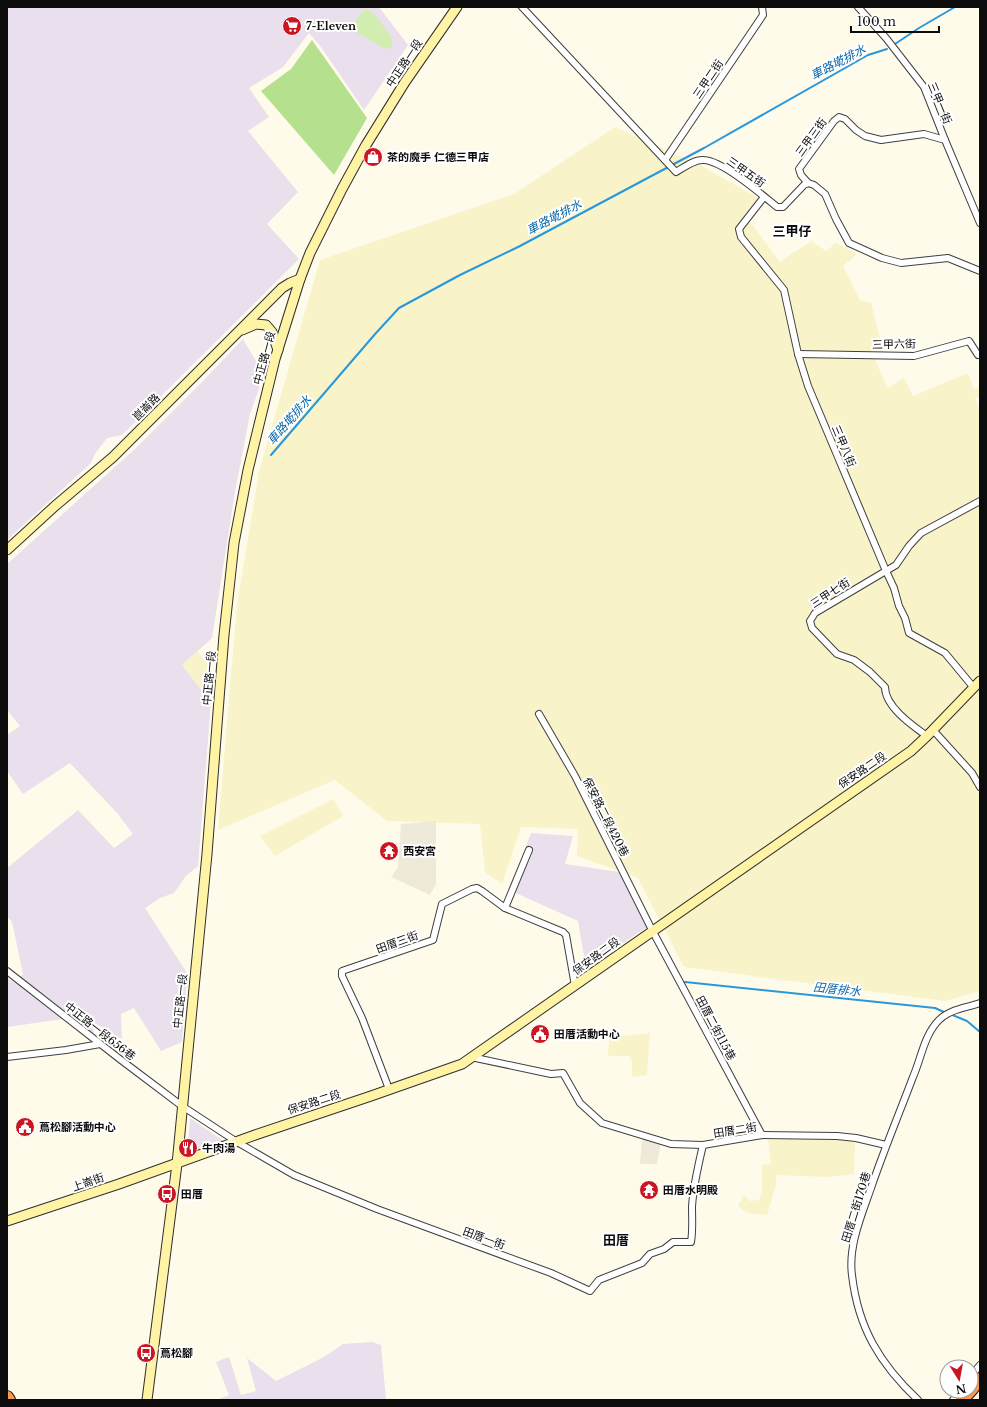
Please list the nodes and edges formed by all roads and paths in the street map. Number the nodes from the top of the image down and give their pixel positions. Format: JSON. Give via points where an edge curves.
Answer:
{"nodes":[{"id":1,"x":458,"y":7,"type":"edge"},
{"id":2,"x":522,"y":7,"type":"edge"},
{"id":3,"x":762,"y":7,"type":"edge"},
{"id":4,"x":858,"y":7,"type":"edge"},
{"id":5,"x":945,"y":140,"type":"junction"},
{"id":6,"x":665,"y":160,"type":"junction"},
{"id":7,"x":808,"y":183,"type":"junction"},
{"id":8,"x":764,"y":197,"type":"junction"},
{"id":9,"x":980,"y":223,"type":"edge"},
{"id":10,"x":980,"y":271,"type":"edge"},
{"id":11,"x":300,"y":279,"type":"junction"},
{"id":12,"x":239,"y":331,"type":"junction"},
{"id":13,"x":278,"y":350,"type":"junction"},
{"id":14,"x":798,"y":354,"type":"junction"},
{"id":15,"x":980,"y":354,"type":"edge"},
{"id":16,"x":980,"y":501,"type":"edge"},
{"id":17,"x":7,"y":550,"type":"edge"},
{"id":18,"x":886,"y":572,"type":"junction"},
{"id":19,"x":977,"y":684,"type":"edge"},
{"id":20,"x":539,"y":714,"type":"dead end"},
{"id":21,"x":930,"y":733,"type":"junction"},
{"id":22,"x":980,"y":787,"type":"edge"},
{"id":23,"x":529,"y":850,"type":"dead end"},
{"id":24,"x":505,"y":908,"type":"junction"},
{"id":25,"x":652,"y":930,"type":"junction"},
{"id":26,"x":7,"y":971,"type":"edge"},
{"id":27,"x":575,"y":986,"type":"junction"},
{"id":28,"x":980,"y":1003,"type":"edge"},
{"id":29,"x":100,"y":1044,"type":"junction"},
{"id":30,"x":7,"y":1057,"type":"edge"},
{"id":31,"x":471,"y":1057,"type":"junction"},
{"id":32,"x":389,"y":1089,"type":"junction"},
{"id":33,"x":182,"y":1106,"type":"junction"},
{"id":34,"x":762,"y":1135,"type":"junction"},
{"id":35,"x":237,"y":1142,"type":"junction"},
{"id":36,"x":703,"y":1145,"type":"junction"},
{"id":37,"x":886,"y":1145,"type":"junction"},
{"id":38,"x":177,"y":1164,"type":"junction"},
{"id":39,"x":7,"y":1221,"type":"edge"},
{"id":40,"x":980,"y":1392,"type":"edge"},
{"id":41,"x":7,"y":1397,"type":"edge"},
{"id":42,"x":9,"y":1400,"type":"edge"},
{"id":43,"x":147,"y":1400,"type":"edge"},
{"id":44,"x":918,"y":1400,"type":"edge"},
{"id":45,"x":973,"y":1400,"type":"edge"}],
"edges":[{"from":1,"to":11,"type":"street","name":"中正路一段","via":[[404,82],[366,145],[310,253]]},
{"from":2,"to":6,"type":"street","name":"三甲五街"},
{"from":3,"to":6,"type":"street","name":"三甲二街","via":[[763,15]]},
{"from":4,"to":5,"type":"street","name":"三甲一街","via":[[924,87]]},
{"from":5,"to":7,"type":"street","name":"三甲三街","via":[[924,134],[881,140],[866,136],[839,117],[799,170]]},
{"from":5,"to":9,"type":"street","name":"三甲一街"},
{"from":6,"to":8,"type":"street","name":"三甲五街","via":[[676,172],[696,161],[705,160],[724,167]]},
{"from":7,"to":8,"type":"street","name":"三甲五街","via":[[783,207]]},
{"from":7,"to":10,"type":"street","via":[[825,194],[849,243],[882,258],[901,263],[948,258]]},
{"from":8,"to":14,"type":"street","name":"三甲八街","via":[[739,229],[741,237],[784,290]]},
{"from":11,"to":12,"type":"street","name":"崑崙路","via":[[282,288]]},
{"from":11,"to":13,"type":"street","name":"中正路一段"},
{"from":12,"to":13,"type":"street","via":[[256,324],[266,325],[272,332]]},
{"from":12,"to":17,"type":"street","name":"崑崙路","via":[[113,457]]},
{"from":13,"to":33,"type":"street","name":"中正路一段","via":[[248,470],[234,543]]},
{"from":14,"to":15,"type":"street","name":"三甲六街","via":[[914,356],[969,341],[978,355]]},
{"from":14,"to":18,"type":"street","name":"三甲八街","via":[[808,386]]},
{"from":16,"to":18,"type":"street","name":"三甲七街","via":[[921,533],[896,565]]},
{"from":18,"to":19,"type":"street","name":"三甲八街","via":[[910,633],[945,653]]},
{"from":18,"to":21,"type":"street","name":"三甲七街","via":[[815,613],[810,621],[812,628],[837,654],[854,660],[885,687],[894,710],[915,727]]},
{"from":19,"to":21,"type":"street","name":"保安路二段"},
{"from":20,"to":25,"type":"street","name":"保安路二段420巷","via":[[575,776]]},
{"from":21,"to":22,"type":"street","via":[[972,773]]},
{"from":21,"to":25,"type":"street","name":"保安路二段","via":[[893,764]]},
{"from":23,"to":24,"type":"street"},
{"from":24,"to":27,"type":"street","name":"田厝三街","via":[[566,935]]},
{"from":24,"to":32,"type":"street","name":"田厝三街","via":[[477,888],[472,889],[442,904],[433,940],[342,971]]},
{"from":25,"to":27,"type":"street","name":"保安路二段"},
{"from":25,"to":34,"type":"street","name":"田厝二街115巷"},
{"from":26,"to":29,"type":"street","name":"中正路一段656巷"},
{"from":27,"to":31,"type":"street","name":"保安路二段"},
{"from":28,"to":37,"type":"street","via":[[948,1013],[929,1033]]},
{"from":29,"to":30,"type":"street"},
{"from":29,"to":33,"type":"street","name":"中正路一段656巷"},
{"from":31,"to":32,"type":"street","name":"保安路二段","via":[[462,1064]]},
{"from":31,"to":36,"type":"street","name":"田厝二街","via":[[551,1074],[563,1073],[580,1104],[602,1123],[671,1144]]},
{"from":32,"to":35,"type":"street","name":"保安路二段"},
{"from":33,"to":35,"type":"street","name":"田厝一街"},
{"from":33,"to":38,"type":"street","name":"中正路一段"},
{"from":34,"to":36,"type":"street","name":"田厝二街"},
{"from":34,"to":37,"type":"street","name":"田厝二街","via":[[837,1136]]},
{"from":35,"to":36,"type":"street","name":"田厝一街","via":[[294,1175],[590,1290],[599,1280],[642,1263],[650,1254],[664,1249],[673,1242],[691,1242],[695,1182]]},
{"from":35,"to":38,"type":"street","name":"保安路二段"},
{"from":37,"to":44,"type":"street","name":"田厝二街170巷","via":[[854,1242],[852,1274],[857,1305],[867,1333],[877,1352],[904,1387]]},
{"from":38,"to":39,"type":"street","name":"上崙街"},
{"from":38,"to":43,"type":"street","name":"中正路一段"},
{"from":40,"to":45,"type":"highway"},
{"from":41,"to":42,"type":"highway"}]}
